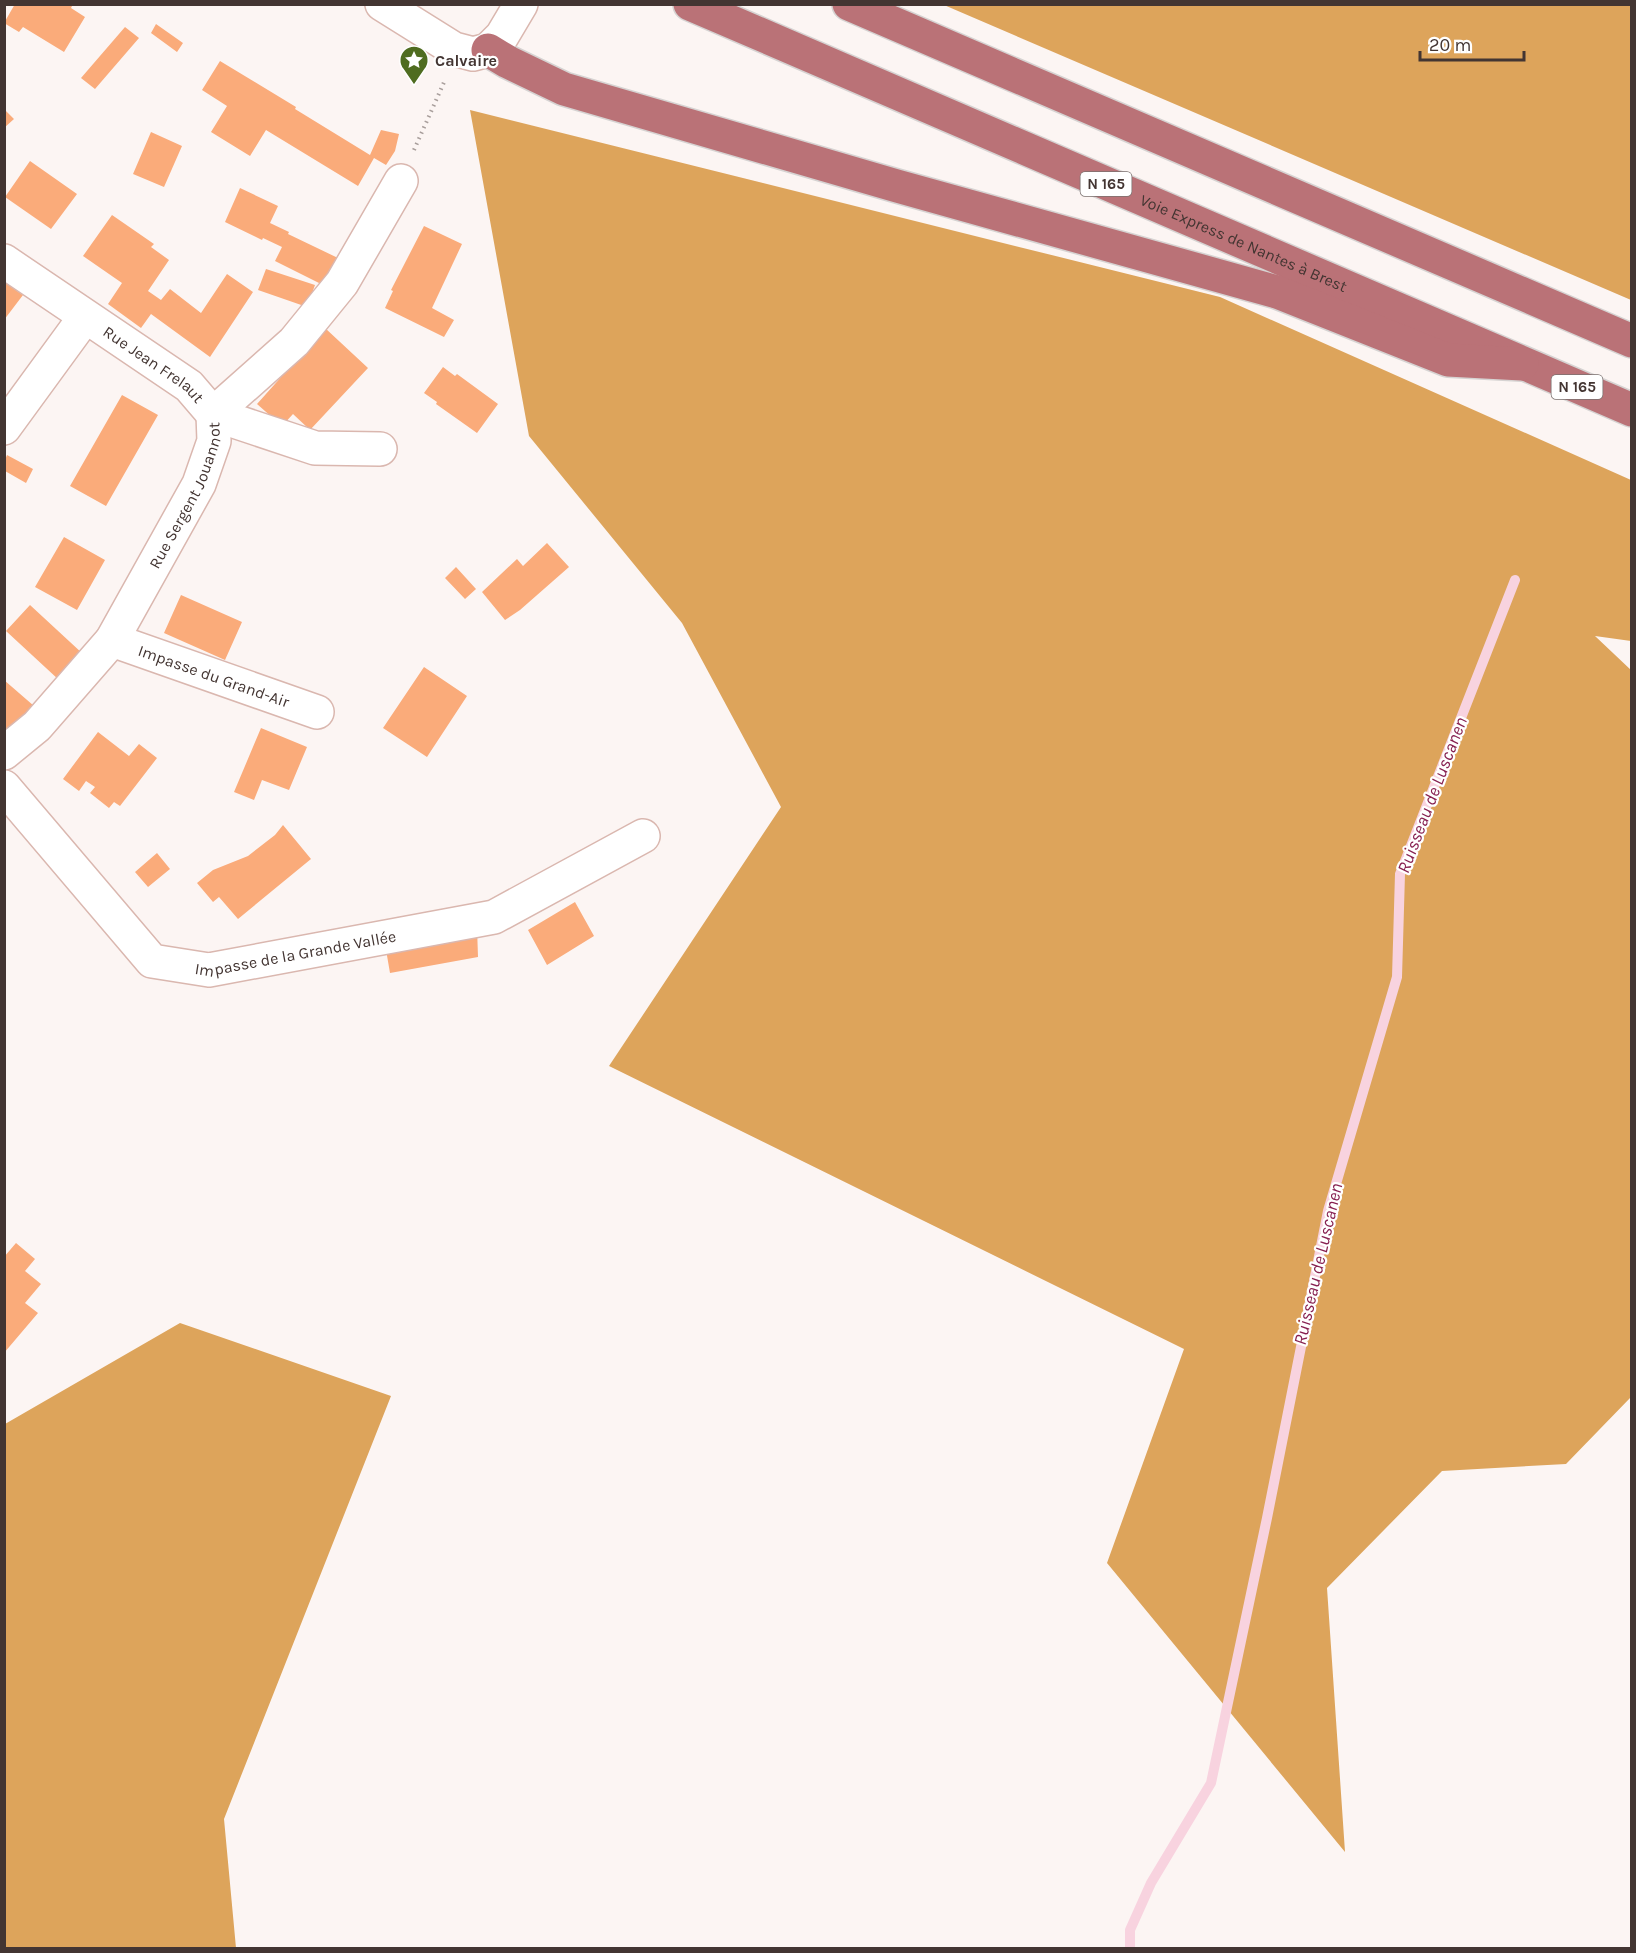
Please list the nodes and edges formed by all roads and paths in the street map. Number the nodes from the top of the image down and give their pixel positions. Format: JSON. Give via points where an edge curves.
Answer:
{"nodes":[{"id":1,"x":381,"y":4,"type":"edge"},
{"id":2,"x":690,"y":4,"type":"edge"},
{"id":3,"x":849,"y":4,"type":"edge"},
{"id":4,"x":519,"y":8,"type":"edge"},
{"id":5,"x":475,"y":51,"type":"junction"},
{"id":6,"x":401,"y":181,"type":"joint"},
{"id":7,"x":4,"y":261,"type":"edge"},
{"id":8,"x":85,"y":317,"type":"junction"},
{"id":9,"x":1632,"y":341,"type":"edge"},
{"id":10,"x":1522,"y":364,"type":"junction"},
{"id":11,"x":1632,"y":410,"type":"edge"},
{"id":12,"x":213,"y":414,"type":"junction"},
{"id":13,"x":4,"y":428,"type":"edge"},
{"id":14,"x":380,"y":449,"type":"dead end"},
{"id":15,"x":112,"y":640,"type":"junction"},
{"id":16,"x":317,"y":712,"type":"dead end"},
{"id":17,"x":4,"y":753,"type":"edge"},
{"id":18,"x":4,"y":787,"type":"edge"},
{"id":19,"x":643,"y":836,"type":"dead end"}],
"edges":[{"from":1,"to":5,"type":"street","via":[[454,49]]},
{"from":2,"to":10,"type":"highway","name":"Voie Express de Nantes à Brest","number":"N 165"},
{"from":3,"to":9,"type":"highway"},
{"from":4,"to":5,"type":"street","via":[[502,36]]},
{"from":5,"to":6,"type":"path","via":[[446,77]]},
{"from":5,"to":10,"type":"highway","via":[[564,89],[1277,292],[1448,360]]},
{"from":6,"to":12,"type":"street","name":"Rue Sergent Jouannot","via":[[342,283],[294,342]]},
{"from":7,"to":8,"type":"street","name":"Rue Jean Frelaut"},
{"from":8,"to":12,"type":"street","name":"Rue Jean Frelaut","via":[[189,386]]},
{"from":8,"to":13,"type":"street"},
{"from":10,"to":11,"type":"highway","name":"Voie Express de Nantes à Brest","number":"N 165"},
{"from":12,"to":14,"type":"street","name":"Rue Jean Frelaut","via":[[315,448]]},
{"from":12,"to":15,"type":"street","name":"Rue Sergent Jouannot","via":[[214,441],[199,484]]},
{"from":15,"to":16,"type":"street","name":"Impasse du Grand-Air"},
{"from":15,"to":17,"type":"street","name":"Rue Sergent Jouannot","via":[[38,726]]},
{"from":18,"to":19,"type":"street","name":"Impasse de la Grande Vallée","via":[[152,961],[209,970],[494,917]]}]}
